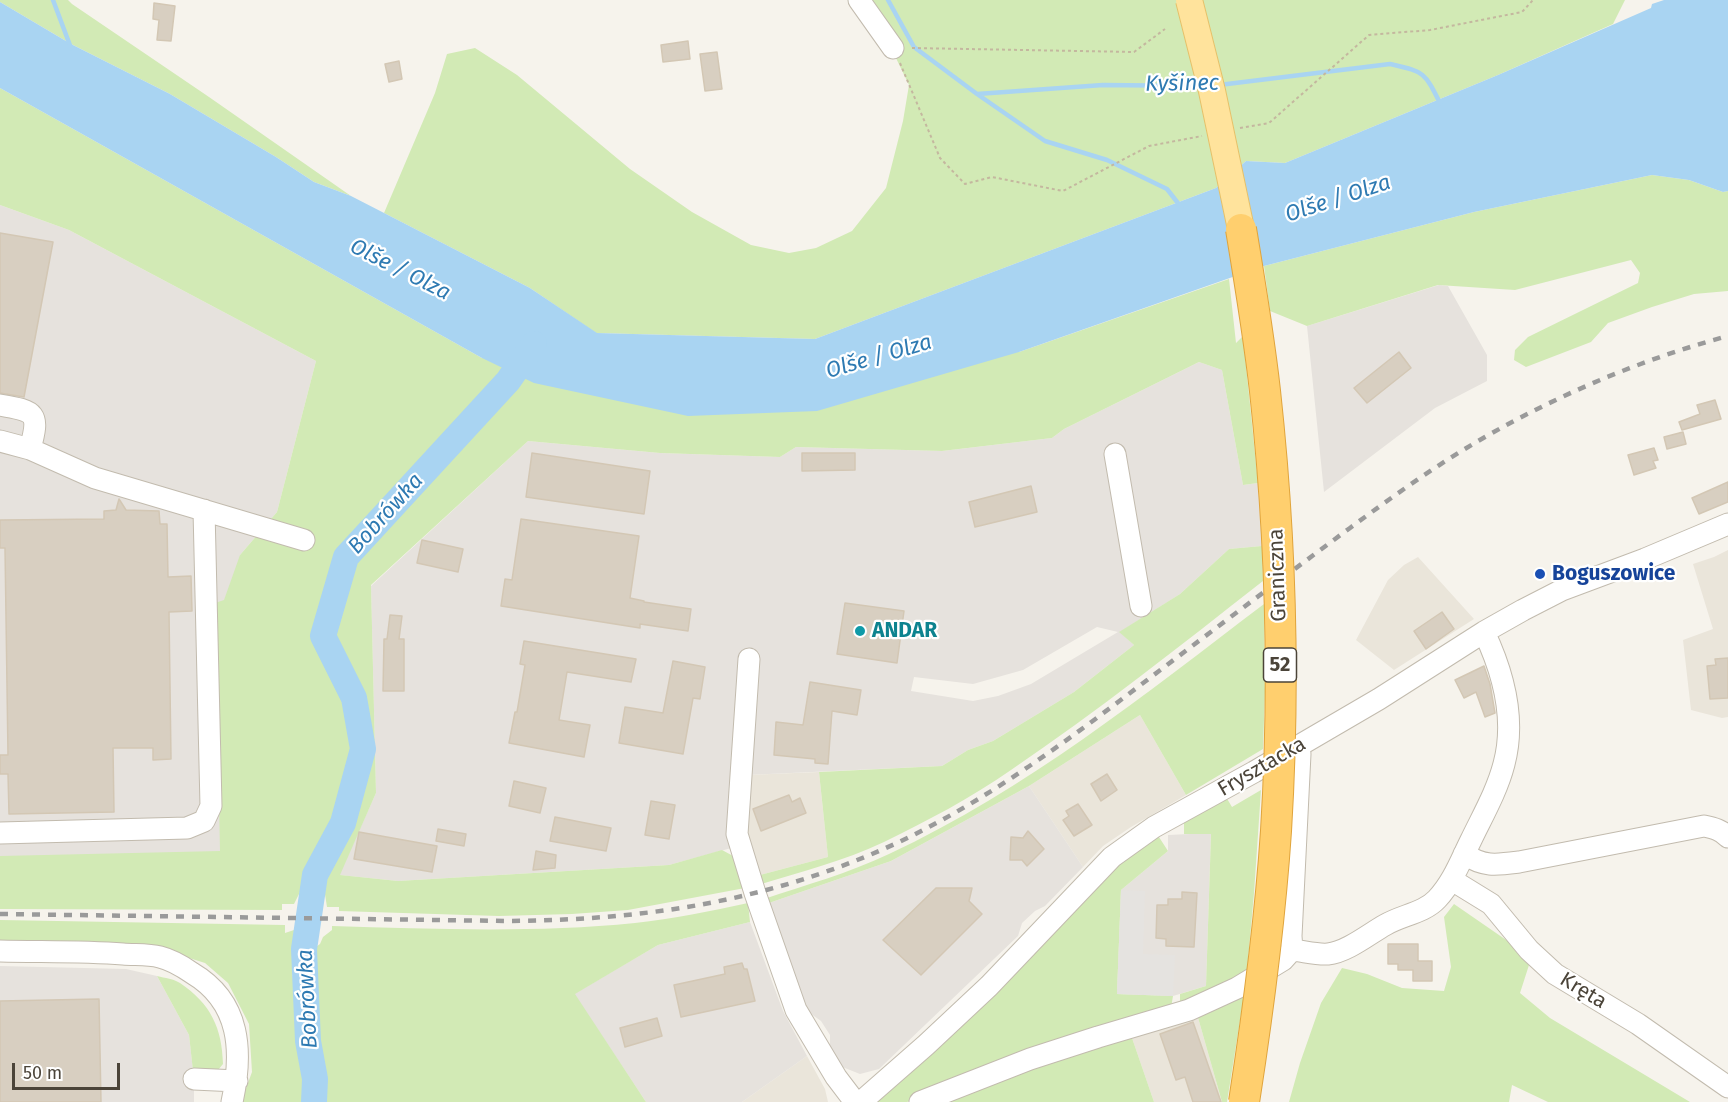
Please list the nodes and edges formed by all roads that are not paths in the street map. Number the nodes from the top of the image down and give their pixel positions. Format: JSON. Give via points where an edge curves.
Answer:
{"nodes":[{"id":1,"x":860,"y":0,"type":"edge"},
{"id":2,"x":1190,"y":0,"type":"edge"},
{"id":3,"x":901,"y":48,"type":"road end"},
{"id":4,"x":1241,"y":229,"type":"joint"},
{"id":5,"x":0,"y":405,"type":"edge"},
{"id":6,"x":0,"y":441,"type":"edge"},
{"id":7,"x":30,"y":449,"type":"junction"},
{"id":8,"x":1115,"y":454,"type":"dead end"},
{"id":9,"x":204,"y":510,"type":"junction"},
{"id":10,"x":1728,"y":524,"type":"edge"},
{"id":11,"x":304,"y":540,"type":"dead end"},
{"id":12,"x":1141,"y":606,"type":"dead end"},
{"id":13,"x":1484,"y":632,"type":"junction"},
{"id":14,"x":749,"y":659,"type":"dead end"},
{"id":15,"x":1297,"y":747,"type":"junction"},
{"id":16,"x":0,"y":833,"type":"edge"},
{"id":17,"x":1728,"y":837,"type":"edge"},
{"id":18,"x":1464,"y":854,"type":"junction"},
{"id":19,"x":1452,"y":880,"type":"junction"},
{"id":20,"x":1292,"y":950,"type":"junction"},
{"id":21,"x":0,"y":951,"type":"edge"},
{"id":22,"x":194,"y":1079,"type":"dead end"},
{"id":23,"x":237,"y":1080,"type":"junction"},
{"id":24,"x":1728,"y":1087,"type":"edge"},
{"id":25,"x":232,"y":1102,"type":"edge"},
{"id":26,"x":855,"y":1102,"type":"edge"},
{"id":27,"x":861,"y":1102,"type":"edge"},
{"id":28,"x":920,"y":1102,"type":"edge"},
{"id":29,"x":1244,"y":1102,"type":"edge"}],
"edges":[{"from":1,"to":3,"type":"street"},
{"from":2,"to":4,"type":"main road","bridge":true},
{"from":4,"to":29,"type":"highway","name":"Graniczna","number":"52","bridge":true,"via":[[1265,390],[1276,514],[1280,646],[1273,867]]},
{"from":5,"to":7,"type":"street","via":[[31,414],[36,426]]},
{"from":6,"to":7,"type":"street"},
{"from":7,"to":9,"type":"street","via":[[95,478]]},
{"from":8,"to":12,"type":"street"},
{"from":9,"to":11,"type":"street"},
{"from":9,"to":16,"type":"street","via":[[210,806],[204,821],[186,828]]},
{"from":10,"to":13,"type":"street","name":"Frysztacka","via":[[1562,590]]},
{"from":13,"to":15,"type":"street","name":"Frysztacka"},
{"from":13,"to":18,"type":"street","via":[[1508,700],[1508,732],[1504,763],[1493,796]]},
{"from":14,"to":26,"type":"street","via":[[737,834],[796,1010]]},
{"from":15,"to":20,"type":"street","via":[[1300,754]]},
{"from":15,"to":27,"type":"street","name":"Frysztacka","via":[[1154,827],[1112,857],[989,986]]},
{"from":17,"to":18,"type":"street","via":[[1704,826],[1490,865],[1475,862]]},
{"from":18,"to":19,"type":"street"},
{"from":19,"to":20,"type":"street","via":[[1426,908],[1388,923],[1342,950],[1328,954]]},
{"from":19,"to":24,"type":"street","name":"Kręta","via":[[1491,904],[1555,975],[1638,1024]]},
{"from":20,"to":28,"type":"street","via":[[1283,960],[1237,988],[1189,1010],[1030,1059]]},
{"from":21,"to":23,"type":"street","via":[[105,953],[176,962],[202,979],[224,1003],[235,1031]]},
{"from":22,"to":23,"type":"street"},
{"from":23,"to":25,"type":"street"}]}
